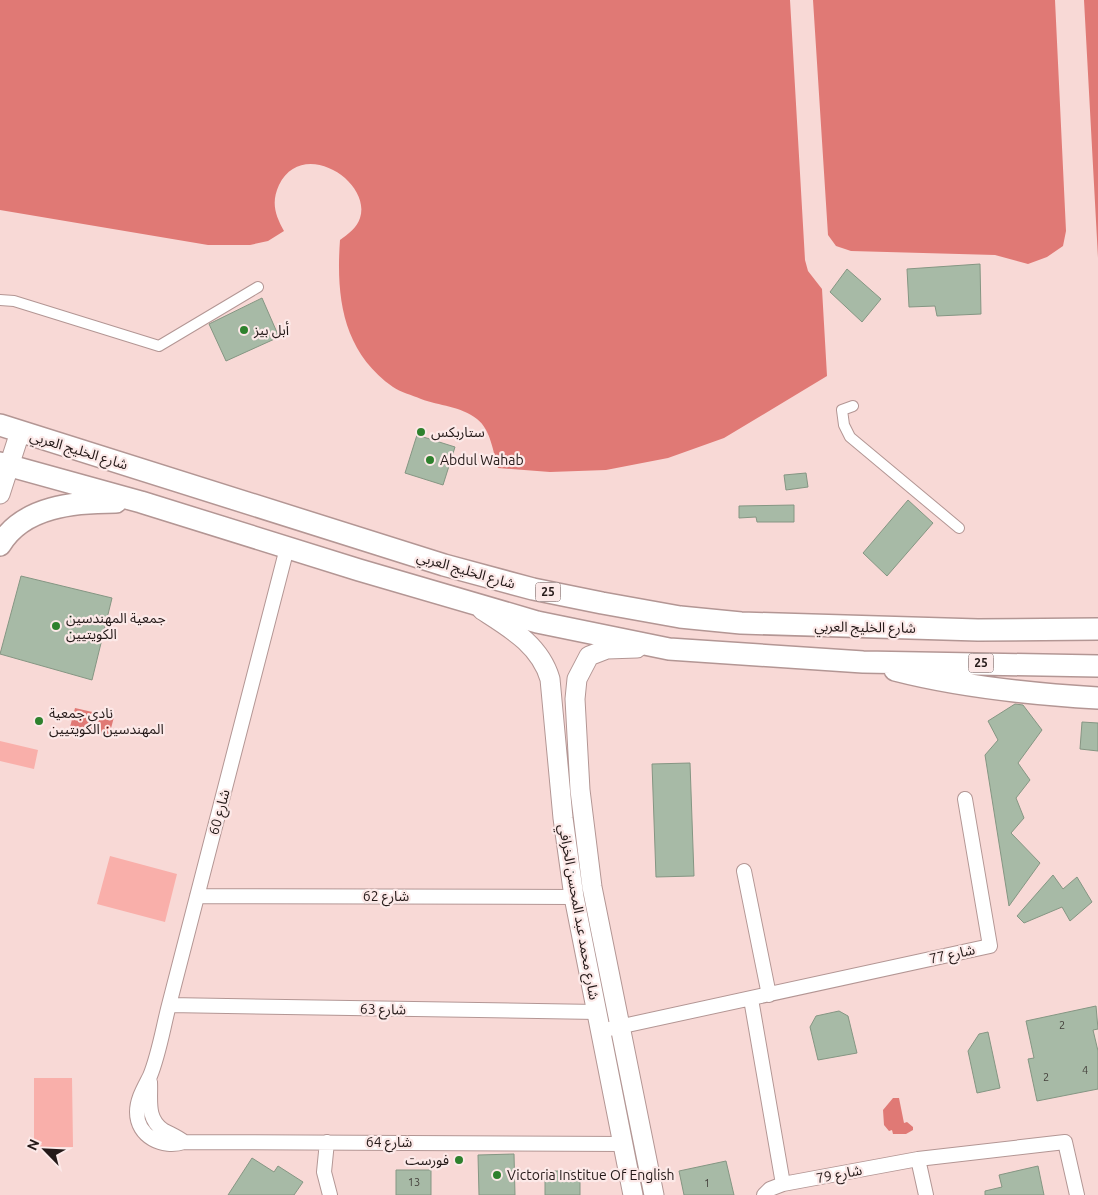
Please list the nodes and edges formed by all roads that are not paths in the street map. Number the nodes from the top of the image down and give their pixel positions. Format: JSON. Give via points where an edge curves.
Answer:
{"nodes":[{"id":1,"x":258,"y":288,"type":"dead end"},
{"id":2,"x":0,"y":300,"type":"edge"},
{"id":3,"x":853,"y":406,"type":"dead end"},
{"id":4,"x":10,"y":428,"type":"edge"},
{"id":5,"x":4,"y":465,"type":"edge"},
{"id":6,"x":0,"y":494,"type":"edge"},
{"id":7,"x":141,"y":502,"type":"junction"},
{"id":8,"x":959,"y":528,"type":"dead end"},
{"id":9,"x":0,"y":546,"type":"edge"},
{"id":10,"x":288,"y":548,"type":"junction"},
{"id":11,"x":444,"y":565,"type":"junction"},
{"id":12,"x":359,"y":570,"type":"junction"},
{"id":13,"x":470,"y":603,"type":"junction"},
{"id":14,"x":1098,"y":629,"type":"edge"},
{"id":15,"x":669,"y":649,"type":"junction"},
{"id":16,"x":863,"y":662,"type":"junction"},
{"id":17,"x":1098,"y":666,"type":"edge"},
{"id":18,"x":1098,"y":698,"type":"edge"},
{"id":19,"x":578,"y":758,"type":"junction"},
{"id":20,"x":558,"y":765,"type":"junction"},
{"id":21,"x":964,"y":799,"type":"dead end"},
{"id":22,"x":744,"y":871,"type":"dead end"},
{"id":23,"x":197,"y":896,"type":"junction"},
{"id":24,"x":574,"y":897,"type":"junction"},
{"id":25,"x":769,"y":995,"type":"junction"},
{"id":26,"x":751,"y":999,"type":"junction"},
{"id":27,"x":169,"y":1005,"type":"junction"},
{"id":28,"x":596,"y":1012,"type":"junction"},
{"id":29,"x":621,"y":1027,"type":"junction"},
{"id":30,"x":600,"y":1031,"type":"junction"},
{"id":31,"x":150,"y":1076,"type":"joint"},
{"id":32,"x":326,"y":1142,"type":"junction"},
{"id":33,"x":624,"y":1144,"type":"junction"},
{"id":34,"x":918,"y":1159,"type":"junction"},
{"id":35,"x":783,"y":1184,"type":"junction"},
{"id":36,"x":330,"y":1195,"type":"edge"},
{"id":37,"x":633,"y":1195,"type":"edge"},
{"id":38,"x":654,"y":1195,"type":"edge"},
{"id":39,"x":764,"y":1195,"type":"edge"},
{"id":40,"x":926,"y":1195,"type":"edge"},
{"id":41,"x":1077,"y":1195,"type":"edge"}],
"edges":[{"from":1,"to":2,"type":"street","via":[[158,346],[14,301]]},
{"from":3,"to":8,"type":"street","via":[[842,410],[850,437]]},
{"from":4,"to":5,"type":"main road"},
{"from":4,"to":11,"type":"main road","name":"شارع الخليج العربي","number":"25"},
{"from":5,"to":6,"type":"main road"},
{"from":5,"to":7,"type":"main road","number":"25"},
{"from":7,"to":9,"type":"main road","via":[[71,504],[44,512],[21,523]]},
{"from":7,"to":10,"type":"main road","number":"25"},
{"from":10,"to":12,"type":"main road","number":"25"},
{"from":10,"to":23,"type":"street","name":"شارع 60"},
{"from":11,"to":12,"type":"main road","via":[[429,565],[360,545],[354,548],[351,556],[351,562]]},
{"from":11,"to":14,"type":"main road","name":"شارع الخليج العربي","number":"25","via":[[534,589],[680,616],[741,623],[978,630]]},
{"from":12,"to":13,"type":"main road","number":"25"},
{"from":13,"to":15,"type":"main road","number":"25","via":[[556,626]]},
{"from":13,"to":20,"type":"main road","name":"شارع محمد عبد المحسن الخرافي","via":[[515,632],[532,646],[543,661],[550,679]]},
{"from":15,"to":16,"type":"main road","number":"25"},
{"from":15,"to":19,"type":"main road","name":"شارع محمد عبد المحسن الخرافي","via":[[607,649],[595,652],[586,660],[576,688]]},
{"from":16,"to":17,"type":"main road","number":"25"},
{"from":16,"to":18,"type":"main road","via":[[949,683]]},
{"from":19,"to":20,"type":"main road","via":[[565,758]]},
{"from":19,"to":29,"type":"main road","name":"شارع محمد عبد المحسن الخرافي","via":[[592,887]]},
{"from":20,"to":24,"type":"main road","name":"شارع محمد عبد المحسن الخرافي"},
{"from":21,"to":25,"type":"street","name":"شارع 77","via":[[990,946]]},
{"from":22,"to":25,"type":"street"},
{"from":23,"to":24,"type":"street","name":"شارع 62"},
{"from":23,"to":27,"type":"street","name":"شارع 60"},
{"from":24,"to":28,"type":"main road","name":"شارع محمد عبد المحسن الخرافي"},
{"from":25,"to":26,"type":"street","name":"شارع 77"},
{"from":26,"to":29,"type":"street","name":"شارع 77"},
{"from":26,"to":35,"type":"street"},
{"from":27,"to":28,"type":"street","name":"شارع 63"},
{"from":27,"to":31,"type":"street","name":"شارع 60"},
{"from":28,"to":30,"type":"main road","name":"شارع محمد عبد المحسن الخرافي"},
{"from":29,"to":30,"type":"street","name":"شارع 77"},
{"from":29,"to":38,"type":"main road","name":"شارع محمد عبد المحسن الخرافي"},
{"from":30,"to":33,"type":"main road","name":"شارع محمد عبد المحسن الخرافي"},
{"from":31,"to":32,"type":"street","name":"شارع 64","via":[[138,1104],[138,1118],[142,1130],[160,1143]]},
{"from":32,"to":33,"type":"street","name":"شارع 64"},
{"from":32,"to":36,"type":"street","via":[[324,1172]]},
{"from":33,"to":37,"type":"main road","name":"شارع محمد عبد المحسن الخرافي"},
{"from":34,"to":35,"type":"street","name":"شارع 79"},
{"from":34,"to":40,"type":"street"},
{"from":34,"to":41,"type":"street","via":[[1065,1142]]},
{"from":35,"to":39,"type":"street","name":"شارع 79"}]}
